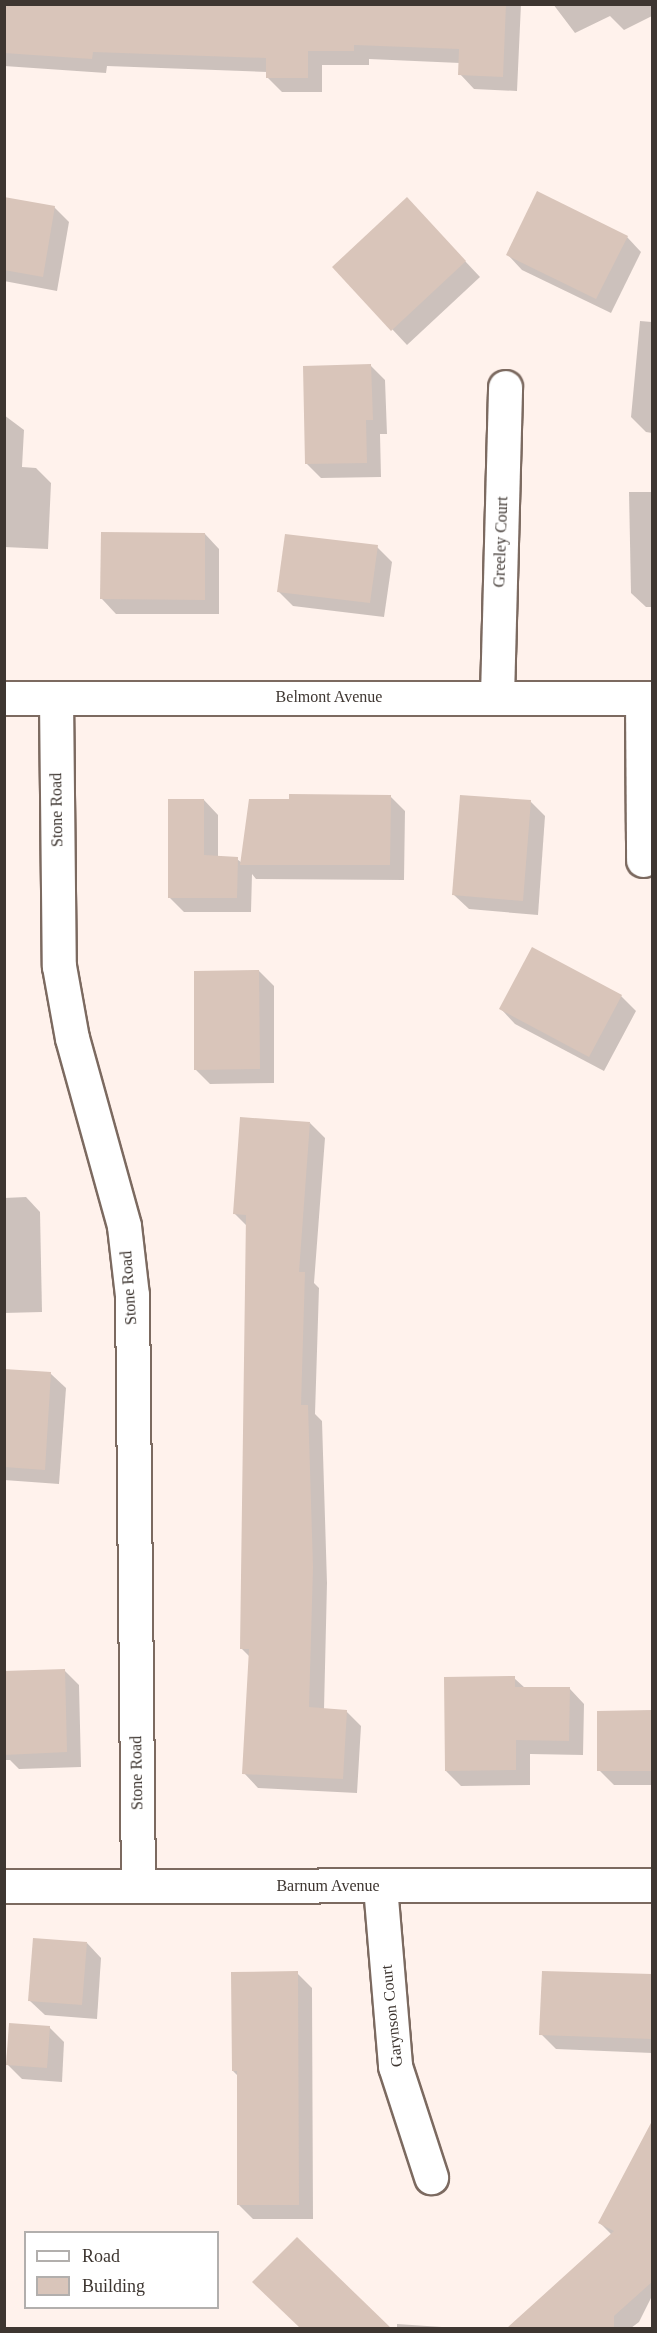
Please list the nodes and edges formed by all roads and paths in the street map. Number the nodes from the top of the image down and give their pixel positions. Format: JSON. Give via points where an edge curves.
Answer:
{"nodes":[{"id":1,"x":505,"y":387,"type":"dead end"},
{"id":2,"x":497,"y":696,"type":"junction"},
{"id":3,"x":4,"y":698,"type":"edge"},
{"id":4,"x":56,"y":698,"type":"junction"},
{"id":5,"x":647,"y":699,"type":"edge"},
{"id":6,"x":643,"y":860,"type":"dead end"},
{"id":7,"x":652,"y":1885,"type":"edge"},
{"id":8,"x":4,"y":1886,"type":"edge"},
{"id":9,"x":138,"y":1886,"type":"junction"},
{"id":10,"x":380,"y":1886,"type":"junction"},
{"id":11,"x":431,"y":2177,"type":"dead end"}],
"edges":[{"from":1,"to":2,"type":"street","name":"Greeley Court"},
{"from":2,"to":4,"type":"street","name":"Belmont Avenue"},
{"from":2,"to":5,"type":"street","name":"Belmont Avenue"},
{"from":3,"to":4,"type":"street","name":"Belmont Avenue"},
{"from":4,"to":9,"type":"street","name":"Stone Road","via":[[59,966],[72,1038],[123,1226],[132,1296]]},
{"from":5,"to":6,"type":"street"},
{"from":7,"to":10,"type":"street","name":"Barnum Avenue"},
{"from":8,"to":9,"type":"street","name":"Barnum Avenue"},
{"from":9,"to":10,"type":"street","name":"Barnum Avenue"},
{"from":10,"to":11,"type":"street","name":"Garynson Court","via":[[395,2066]]}]}
